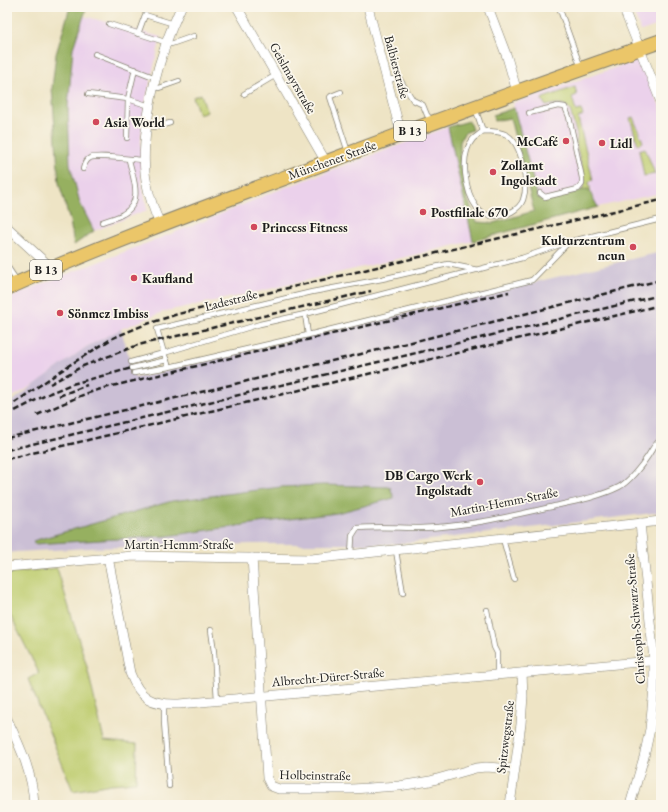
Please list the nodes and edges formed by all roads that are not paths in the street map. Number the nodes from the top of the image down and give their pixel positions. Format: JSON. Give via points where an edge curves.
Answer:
{"nodes":[{"id":1,"x":181,"y":7,"type":"edge"},
{"id":2,"x":237,"y":7,"type":"edge"},
{"id":3,"x":368,"y":7,"type":"edge"},
{"id":4,"x":488,"y":7,"type":"edge"},
{"id":5,"x":559,"y":7,"type":"edge"},
{"id":6,"x":623,"y":7,"type":"edge"},
{"id":7,"x":109,"y":24,"type":"dead end"},
{"id":8,"x":174,"y":24,"type":"junction"},
{"id":9,"x":138,"y":34,"type":"junction"},
{"id":10,"x":194,"y":36,"type":"dead end"},
{"id":11,"x":661,"y":41,"type":"edge"},
{"id":12,"x":166,"y":43,"type":"junction"},
{"id":13,"x":639,"y":48,"type":"junction"},
{"id":14,"x":95,"y":54,"type":"dead end"},
{"id":15,"x":135,"y":69,"type":"junction"},
{"id":16,"x":581,"y":69,"type":"junction"},
{"id":17,"x":276,"y":75,"type":"junction"},
{"id":18,"x":387,"y":80,"type":"junction"},
{"id":19,"x":179,"y":81,"type":"dead end"},
{"id":20,"x":155,"y":82,"type":"junction"},
{"id":21,"x":341,"y":92,"type":"dead end"},
{"id":22,"x":517,"y":92,"type":"junction"},
{"id":23,"x":88,"y":94,"type":"dead end"},
{"id":24,"x":244,"y":94,"type":"dead end"},
{"id":25,"x":128,"y":99,"type":"junction"},
{"id":26,"x":661,"y":102,"type":"edge"},
{"id":27,"x":151,"y":106,"type":"junction"},
{"id":28,"x":474,"y":106,"type":"junction"},
{"id":29,"x":529,"y":113,"type":"dead end"},
{"id":30,"x":433,"y":122,"type":"junction"},
{"id":31,"x":170,"y":123,"type":"dead end"},
{"id":32,"x":147,"y":126,"type":"junction"},
{"id":33,"x":483,"y":131,"type":"junction"},
{"id":34,"x":401,"y":134,"type":"junction"},
{"id":35,"x":127,"y":138,"type":"dead end"},
{"id":36,"x":348,"y":154,"type":"junction"},
{"id":37,"x":129,"y":160,"type":"junction"},
{"id":38,"x":145,"y":160,"type":"junction"},
{"id":39,"x":326,"y":162,"type":"junction"},
{"id":40,"x":83,"y":169,"type":"dead end"},
{"id":41,"x":148,"y":188,"type":"junction"},
{"id":42,"x":136,"y":189,"type":"junction"},
{"id":43,"x":540,"y":193,"type":"dead end"},
{"id":44,"x":661,"y":219,"type":"edge"},
{"id":45,"x":102,"y":222,"type":"dead end"},
{"id":46,"x":160,"y":224,"type":"junction"},
{"id":47,"x":7,"y":227,"type":"edge"},
{"id":48,"x":568,"y":242,"type":"junction"},
{"id":49,"x":7,"y":266,"type":"edge"},
{"id":50,"x":50,"y":269,"type":"junction"},
{"id":51,"x":478,"y":270,"type":"junction"},
{"id":52,"x":12,"y":285,"type":"edge"},
{"id":53,"x":305,"y":314,"type":"junction"},
{"id":54,"x":308,"y":335,"type":"junction"},
{"id":55,"x":164,"y":353,"type":"junction"},
{"id":56,"x":167,"y":360,"type":"junction"},
{"id":57,"x":169,"y":367,"type":"junction"},
{"id":58,"x":134,"y":373,"type":"dead end"},
{"id":59,"x":661,"y":440,"type":"edge"},
{"id":60,"x":661,"y":521,"type":"edge"},
{"id":61,"x":640,"y":524,"type":"junction"},
{"id":62,"x":503,"y":539,"type":"junction"},
{"id":63,"x":396,"y":551,"type":"junction"},
{"id":64,"x":351,"y":556,"type":"junction"},
{"id":65,"x":108,"y":557,"type":"junction"},
{"id":66,"x":252,"y":558,"type":"junction"},
{"id":67,"x":7,"y":567,"type":"edge"},
{"id":68,"x":514,"y":579,"type":"dead end"},
{"id":69,"x":403,"y":593,"type":"dead end"},
{"id":70,"x":487,"y":610,"type":"dead end"},
{"id":71,"x":212,"y":630,"type":"dead end"},
{"id":72,"x":658,"y":660,"type":"edge"},
{"id":73,"x":522,"y":673,"type":"junction"},
{"id":74,"x":497,"y":675,"type":"junction"},
{"id":75,"x":261,"y":696,"type":"junction"},
{"id":76,"x":217,"y":700,"type":"junction"},
{"id":77,"x":164,"y":704,"type":"junction"},
{"id":78,"x":7,"y":719,"type":"edge"},
{"id":79,"x":514,"y":769,"type":"junction"},
{"id":80,"x":169,"y":786,"type":"dead end"},
{"id":81,"x":34,"y":805,"type":"edge"},
{"id":82,"x":510,"y":805,"type":"edge"},
{"id":83,"x":630,"y":805,"type":"edge"}],
"edges":[{"from":1,"to":8,"type":"street"},
{"from":2,"to":17,"type":"street","name":"Geislmayrstraße"},
{"from":3,"to":18,"type":"street","name":"Balbierstraße"},
{"from":4,"to":22,"type":"street"},
{"from":5,"to":16,"type":"lane"},
{"from":6,"to":13,"type":"street"},
{"from":7,"to":9,"type":"lane"},
{"from":8,"to":9,"type":"lane","via":[[145,15]]},
{"from":8,"to":12,"type":"street"},
{"from":9,"to":12,"type":"lane"},
{"from":10,"to":12,"type":"lane","via":[[171,44]]},
{"from":11,"to":13,"type":"main road","name":"Münchener Straße","number":"B 13"},
{"from":12,"to":20,"type":"street"},
{"from":13,"to":16,"type":"main road","name":"Münchener Straße","number":"B 13"},
{"from":13,"to":26,"type":"street"},
{"from":14,"to":15,"type":"lane"},
{"from":15,"to":20,"type":"lane"},
{"from":15,"to":25,"type":"lane"},
{"from":16,"to":22,"type":"main road","name":"Münchener Straße","number":"B 13"},
{"from":17,"to":24,"type":"lane"},
{"from":17,"to":39,"type":"street","name":"Geislmayrstraße"},
{"from":18,"to":30,"type":"lane","via":[[399,78],[413,100],[423,105]]},
{"from":18,"to":34,"type":"street","name":"Balbierstraße"},
{"from":19,"to":20,"type":"lane","via":[[158,88]]},
{"from":20,"to":27,"type":"street"},
{"from":21,"to":36,"type":"lane","via":[[330,98]]},
{"from":22,"to":28,"type":"main road","name":"Münchener Straße","number":"B 13"},
{"from":23,"to":25,"type":"lane"},
{"from":25,"to":27,"type":"lane"},
{"from":25,"to":35,"type":"lane"},
{"from":27,"to":32,"type":"street"},
{"from":28,"to":30,"type":"main road","name":"Münchener Straße","number":"B 13"},
{"from":28,"to":33,"type":"lane"},
{"from":29,"to":43,"type":"lane","via":[[558,106],[565,107],[582,178],[582,184],[578,189],[545,197]]},
{"from":30,"to":34,"type":"main road","name":"Münchener Straße","number":"B 13"},
{"from":31,"to":32,"type":"lane","via":[[156,127]]},
{"from":32,"to":38,"type":"street"},
{"from":33,"to":33,"type":"lane","via":[[473,139],[467,149],[465,165],[469,191],[478,210],[495,216],[504,215],[519,207],[523,199],[525,176],[522,162],[518,147],[506,134]]},
{"from":34,"to":36,"type":"main road","name":"Münchener Straße","number":"B 13"},
{"from":36,"to":39,"type":"main road","name":"Münchener Straße","number":"B 13"},
{"from":37,"to":38,"type":"lane"},
{"from":37,"to":40,"type":"lane","via":[[99,156],[90,158]]},
{"from":37,"to":42,"type":"lane"},
{"from":38,"to":41,"type":"street"},
{"from":39,"to":46,"type":"main road","name":"Münchener Straße","number":"B 13"},
{"from":41,"to":42,"type":"lane"},
{"from":41,"to":46,"type":"street"},
{"from":42,"to":45,"type":"lane","via":[[135,203],[131,207],[123,214]]},
{"from":44,"to":48,"type":"lane","name":"Ladestraße"},
{"from":46,"to":50,"type":"main road","name":"Münchener Straße","number":"B 13"},
{"from":47,"to":50,"type":"street"},
{"from":48,"to":51,"type":"lane","name":"Ladestraße"},
{"from":48,"to":54,"type":"lane","via":[[532,280]]},
{"from":49,"to":52,"type":"lane"},
{"from":50,"to":52,"type":"main road","name":"Münchener Straße","number":"B 13"},
{"from":51,"to":53,"type":"lane","name":"Ladestraße"},
{"from":51,"to":55,"type":"lane","name":"Ladestraße","via":[[448,264],[312,292],[157,329]]},
{"from":53,"to":54,"type":"lane"},
{"from":53,"to":55,"type":"lane","name":"Ladestraße","via":[[260,324]]},
{"from":54,"to":57,"type":"lane"},
{"from":55,"to":56,"type":"lane"},
{"from":55,"to":56,"type":"lane","via":[[132,365]]},
{"from":56,"to":57,"type":"lane"},
{"from":57,"to":58,"type":"lane"},
{"from":59,"to":64,"type":"lane","name":"Martin-Hemm-Straße","via":[[651,449],[632,476],[620,486],[585,499],[468,524],[420,528],[357,528],[352,536]]},
{"from":60,"to":61,"type":"street","name":"Martin-Hemm-Straße"},
{"from":61,"to":62,"type":"street","name":"Martin-Hemm-Straße"},
{"from":61,"to":72,"type":"street","name":"Christoph-Schwarz-Straße"},
{"from":62,"to":63,"type":"street","name":"Martin-Hemm-Straße"},
{"from":62,"to":68,"type":"lane"},
{"from":63,"to":64,"type":"street","name":"Martin-Hemm-Straße"},
{"from":63,"to":69,"type":"lane"},
{"from":64,"to":66,"type":"street","name":"Martin-Hemm-Straße","via":[[312,559]]},
{"from":65,"to":66,"type":"street","name":"Martin-Hemm-Straße"},
{"from":65,"to":67,"type":"street","name":"Martin-Hemm-Straße"},
{"from":65,"to":77,"type":"street","name":"Albrecht-Dürer-Straße","via":[[134,685],[141,695],[152,702]]},
{"from":66,"to":75,"type":"street","name":"Holbeinstraße"},
{"from":70,"to":74,"type":"lane","via":[[497,653]]},
{"from":71,"to":76,"type":"lane"},
{"from":72,"to":73,"type":"street","name":"Albrecht-Dürer-Straße"},
{"from":72,"to":83,"type":"street","name":"Christoph-Schwarz-Straße","via":[[650,729]]},
{"from":73,"to":74,"type":"street","name":"Albrecht-Dürer-Straße"},
{"from":73,"to":79,"type":"street","name":"Spitzwegstraße","via":[[521,724]]},
{"from":74,"to":75,"type":"street","name":"Albrecht-Dürer-Straße"},
{"from":75,"to":76,"type":"street","name":"Albrecht-Dürer-Straße"},
{"from":75,"to":79,"type":"street","name":"Holbeinstraße","via":[[267,778],[268,783],[274,788],[388,787],[430,781],[486,766]]},
{"from":76,"to":77,"type":"street","name":"Albrecht-Dürer-Straße"},
{"from":77,"to":80,"type":"lane"},
{"from":78,"to":81,"type":"street","via":[[25,760]]},
{"from":79,"to":82,"type":"street","name":"Spitzwegstraße"}]}
